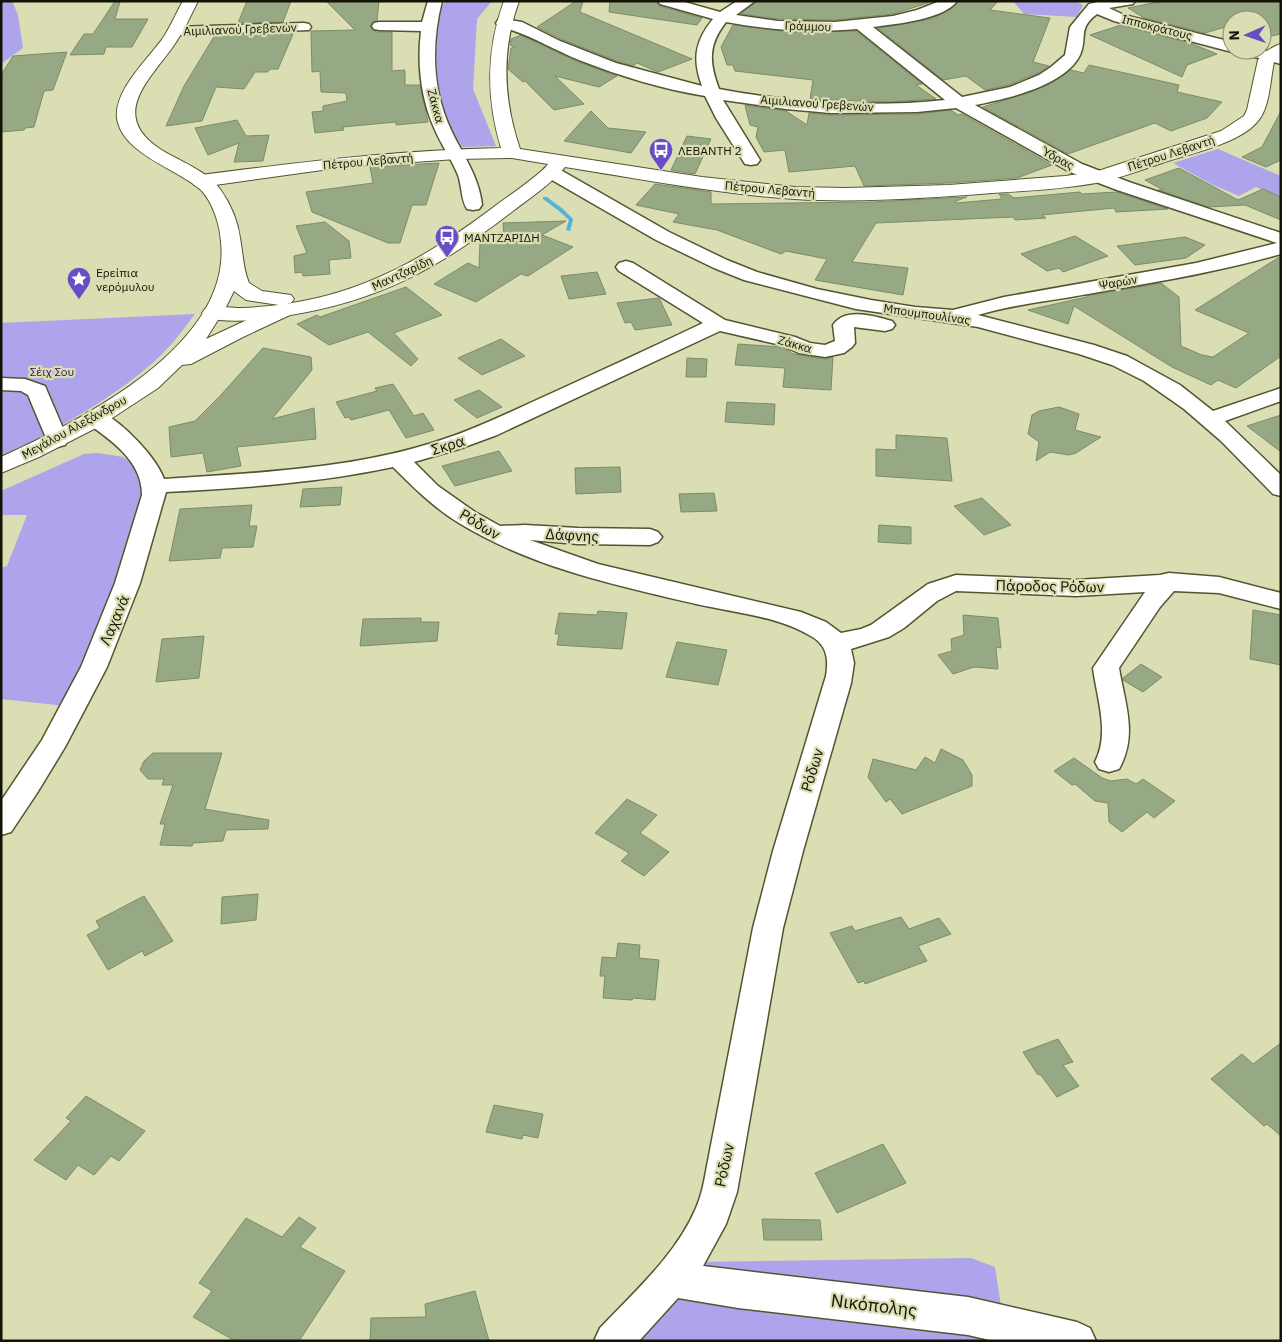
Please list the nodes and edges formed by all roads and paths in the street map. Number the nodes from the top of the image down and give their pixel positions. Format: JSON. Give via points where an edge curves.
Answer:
{"nodes":[{"id":1,"x":191,"y":1,"type":"edge"},
{"id":2,"x":436,"y":1,"type":"edge"},
{"id":3,"x":512,"y":1,"type":"edge"},
{"id":4,"x":665,"y":1,"type":"edge"},
{"id":5,"x":748,"y":1,"type":"edge"},
{"id":6,"x":950,"y":1,"type":"edge"},
{"id":7,"x":1128,"y":1,"type":"edge"},
{"id":8,"x":1089,"y":5,"type":"edge"},
{"id":9,"x":720,"y":18,"type":"junction"},
{"id":10,"x":503,"y":23,"type":"junction"},
{"id":11,"x":861,"y":25,"type":"junction"},
{"id":12,"x":379,"y":26,"type":"dead end"},
{"id":13,"x":304,"y":27,"type":"dead end"},
{"id":14,"x":428,"y":27,"type":"junction"},
{"id":15,"x":176,"y":32,"type":"junction"},
{"id":16,"x":1222,"y":44,"type":"edge"},
{"id":17,"x":1277,"y":55,"type":"edge"},
{"id":18,"x":711,"y":92,"type":"junction"},
{"id":19,"x":959,"y":103,"type":"junction"},
{"id":20,"x":512,"y":153,"type":"junction"},
{"id":21,"x":456,"y":154,"type":"junction"},
{"id":22,"x":532,"y":155,"type":"junction"},
{"id":23,"x":751,"y":160,"type":"dead end"},
{"id":24,"x":556,"y":166,"type":"junction"},
{"id":25,"x":1096,"y":177,"type":"junction"},
{"id":26,"x":201,"y":181,"type":"junction"},
{"id":27,"x":472,"y":205,"type":"dead end"},
{"id":28,"x":1281,"y":239,"type":"edge"},
{"id":29,"x":1281,"y":248,"type":"edge"},
{"id":30,"x":232,"y":251,"type":"junction"},
{"id":31,"x":626,"y":267,"type":"dead end"},
{"id":32,"x":285,"y":305,"type":"junction"},
{"id":33,"x":216,"y":307,"type":"junction"},
{"id":34,"x":955,"y":317,"type":"junction"},
{"id":35,"x":718,"y":324,"type":"junction"},
{"id":36,"x":168,"y":367,"type":"junction"},
{"id":37,"x":1,"y":384,"type":"edge"},
{"id":38,"x":1281,"y":394,"type":"edge"},
{"id":39,"x":96,"y":418,"type":"junction"},
{"id":40,"x":1210,"y":419,"type":"junction"},
{"id":41,"x":57,"y":440,"type":"junction"},
{"id":42,"x":397,"y":458,"type":"junction"},
{"id":43,"x":1,"y":466,"type":"edge"},
{"id":44,"x":155,"y":486,"type":"junction"},
{"id":45,"x":1281,"y":489,"type":"edge"},
{"id":46,"x":495,"y":534,"type":"junction"},
{"id":47,"x":650,"y":537,"type":"dead end"},
{"id":48,"x":1169,"y":581,"type":"junction"},
{"id":49,"x":1281,"y":601,"type":"edge"},
{"id":50,"x":835,"y":642,"type":"junction"},
{"id":51,"x":1109,"y":762,"type":"dead end"},
{"id":52,"x":1,"y":824,"type":"edge"},
{"id":53,"x":670,"y":1279,"type":"junction"},
{"id":54,"x":613,"y":1341,"type":"edge"},
{"id":55,"x":1076,"y":1341,"type":"edge"}],
"edges":[{"from":1,"to":15,"type":"street","name":"Μεγάλου Αλεξάνδρου"},
{"from":2,"to":14,"type":"street","name":"Ζάκκα"},
{"from":3,"to":10,"type":"street"},
{"from":4,"to":9,"type":"street","name":"Γράμμου"},
{"from":5,"to":9,"type":"street"},
{"from":6,"to":11,"type":"street","name":"Γράμμου","via":[[921,14]]},
{"from":7,"to":8,"type":"street"},
{"from":8,"to":16,"type":"street","name":"Ιπποκράτους","via":[[1122,19]]},
{"from":8,"to":19,"type":"street","name":"Αιμιλιανού Γρεβενών","via":[[1077,28],[1072,56],[1054,73],[1022,87]]},
{"from":9,"to":11,"type":"street","name":"Γράμμου","via":[[806,27]]},
{"from":9,"to":18,"type":"street","via":[[706,41],[703,58]]},
{"from":10,"to":18,"type":"street","name":"Αιμιλιανού Γρεβενών","via":[[523,28],[610,66]]},
{"from":10,"to":20,"type":"street","via":[[498,67],[499,94]]},
{"from":11,"to":19,"type":"street","name":"Ύδρας"},
{"from":12,"to":14,"type":"street"},
{"from":13,"to":15,"type":"street","name":"Αιμιλιανού Γρεβενών"},
{"from":14,"to":21,"type":"street","name":"Ζάκκα","via":[[432,98]]},
{"from":15,"to":26,"type":"street","name":"Μεγάλου Αλεξάνδρου","via":[[131,95],[127,103],[127,122],[132,134],[144,146]]},
{"from":17,"to":25,"type":"street","name":"Πέτρου Λεβαντή","via":[[1263,65],[1256,110],[1246,123],[1196,146]]},
{"from":18,"to":19,"type":"street","name":"Αιμιλιανού Γρεβενών","via":[[851,108]]},
{"from":18,"to":23,"type":"street"},
{"from":19,"to":25,"type":"street","name":"Ύδρας"},
{"from":20,"to":21,"type":"street","name":"Πέτρου Λεβαντή"},
{"from":20,"to":22,"type":"street","name":"Πέτρου Λεβαντή"},
{"from":21,"to":26,"type":"street","name":"Πέτρου Λεβαντή","via":[[344,162]]},
{"from":21,"to":27,"type":"street","name":"Ζάκκα","via":[[470,183]]},
{"from":22,"to":24,"type":"street","name":"Πέτρου Λεβαντή"},
{"from":22,"to":32,"type":"street","name":"Μαντζαρίδη","via":[[508,191],[472,222],[435,247],[366,279]]},
{"from":24,"to":25,"type":"street","name":"Πέτρου Λεβαντή","via":[[817,194],[991,188]]},
{"from":24,"to":32,"type":"street","name":"Μαντζαρίδη","via":[[461,241],[415,269],[375,287],[334,300]]},
{"from":24,"to":34,"type":"street","name":"Μπουμπουλίνας","via":[[657,234],[742,273],[872,306]]},
{"from":25,"to":28,"type":"street","name":"Ύδρας"},
{"from":26,"to":30,"type":"street","name":"Μεγάλου Αλεξάνδρου","via":[[213,193],[222,212]]},
{"from":29,"to":34,"type":"street","name":"Ψαρών","via":[[1214,266],[1031,298]]},
{"from":30,"to":32,"type":"street","via":[[238,284],[260,297]]},
{"from":30,"to":33,"type":"street","name":"Μεγάλου Αλεξάνδρου","via":[[228,279]]},
{"from":31,"to":35,"type":"street","name":"Ζάκκα"},
{"from":32,"to":33,"type":"street","name":"Μαντζαρίδη","via":[[251,315]]},
{"from":32,"to":36,"type":"street"},
{"from":33,"to":36,"type":"street","name":"Μεγάλου Αλεξάνδρου","via":[[193,341]]},
{"from":34,"to":35,"type":"street","name":"Ζάκκα","via":[[919,329],[851,320],[844,325],[845,343],[837,349],[824,351],[806,349],[788,341]]},
{"from":34,"to":40,"type":"street","name":"Μπουμπουλίνας","via":[[1120,360],[1157,381]]},
{"from":35,"to":42,"type":"street","name":"Σκρα","via":[[467,440]]},
{"from":36,"to":39,"type":"street","name":"Μεγάλου Αλεξάνδρου"},
{"from":37,"to":41,"type":"street","via":[[30,386],[37,391]]},
{"from":38,"to":40,"type":"street"},
{"from":39,"to":41,"type":"street","name":"Μεγάλου Αλεξάνδρου"},
{"from":39,"to":44,"type":"street","via":[[139,457]]},
{"from":40,"to":45,"type":"street","name":"Μπουμπουλίνας"},
{"from":41,"to":43,"type":"street","name":"Μεγάλου Αλεξάνδρου"},
{"from":42,"to":44,"type":"street","name":"Σκρα","via":[[304,474]]},
{"from":42,"to":46,"type":"street","name":"Ρόδων","via":[[441,499]]},
{"from":44,"to":52,"type":"street","name":"Λαχανά","via":[[128,585],[83,691],[48,757]]},
{"from":46,"to":47,"type":"street","name":"Δάφνης","via":[[526,532]]},
{"from":46,"to":50,"type":"street","name":"Ρόδων","via":[[545,556],[602,573],[801,622],[822,630]]},
{"from":48,"to":49,"type":"street","name":"Πάροδος Ρόδων","via":[[1215,584]]},
{"from":48,"to":50,"type":"street","name":"Πάροδος Ρόδων","via":[[1076,588],[948,584],[937,588],[880,631],[865,638]]},
{"from":48,"to":51,"type":"street","via":[[1151,601],[1106,668],[1116,731],[1114,755]]},
{"from":50,"to":53,"type":"street","name":"Ρόδων","via":[[841,659],[838,683],[768,928],[719,1191],[704,1230]]},
{"from":53,"to":54,"type":"street","name":"Ρόδων"},
{"from":53,"to":55,"type":"street","name":"Νικόπολης","via":[[738,1290],[968,1316]]}]}
